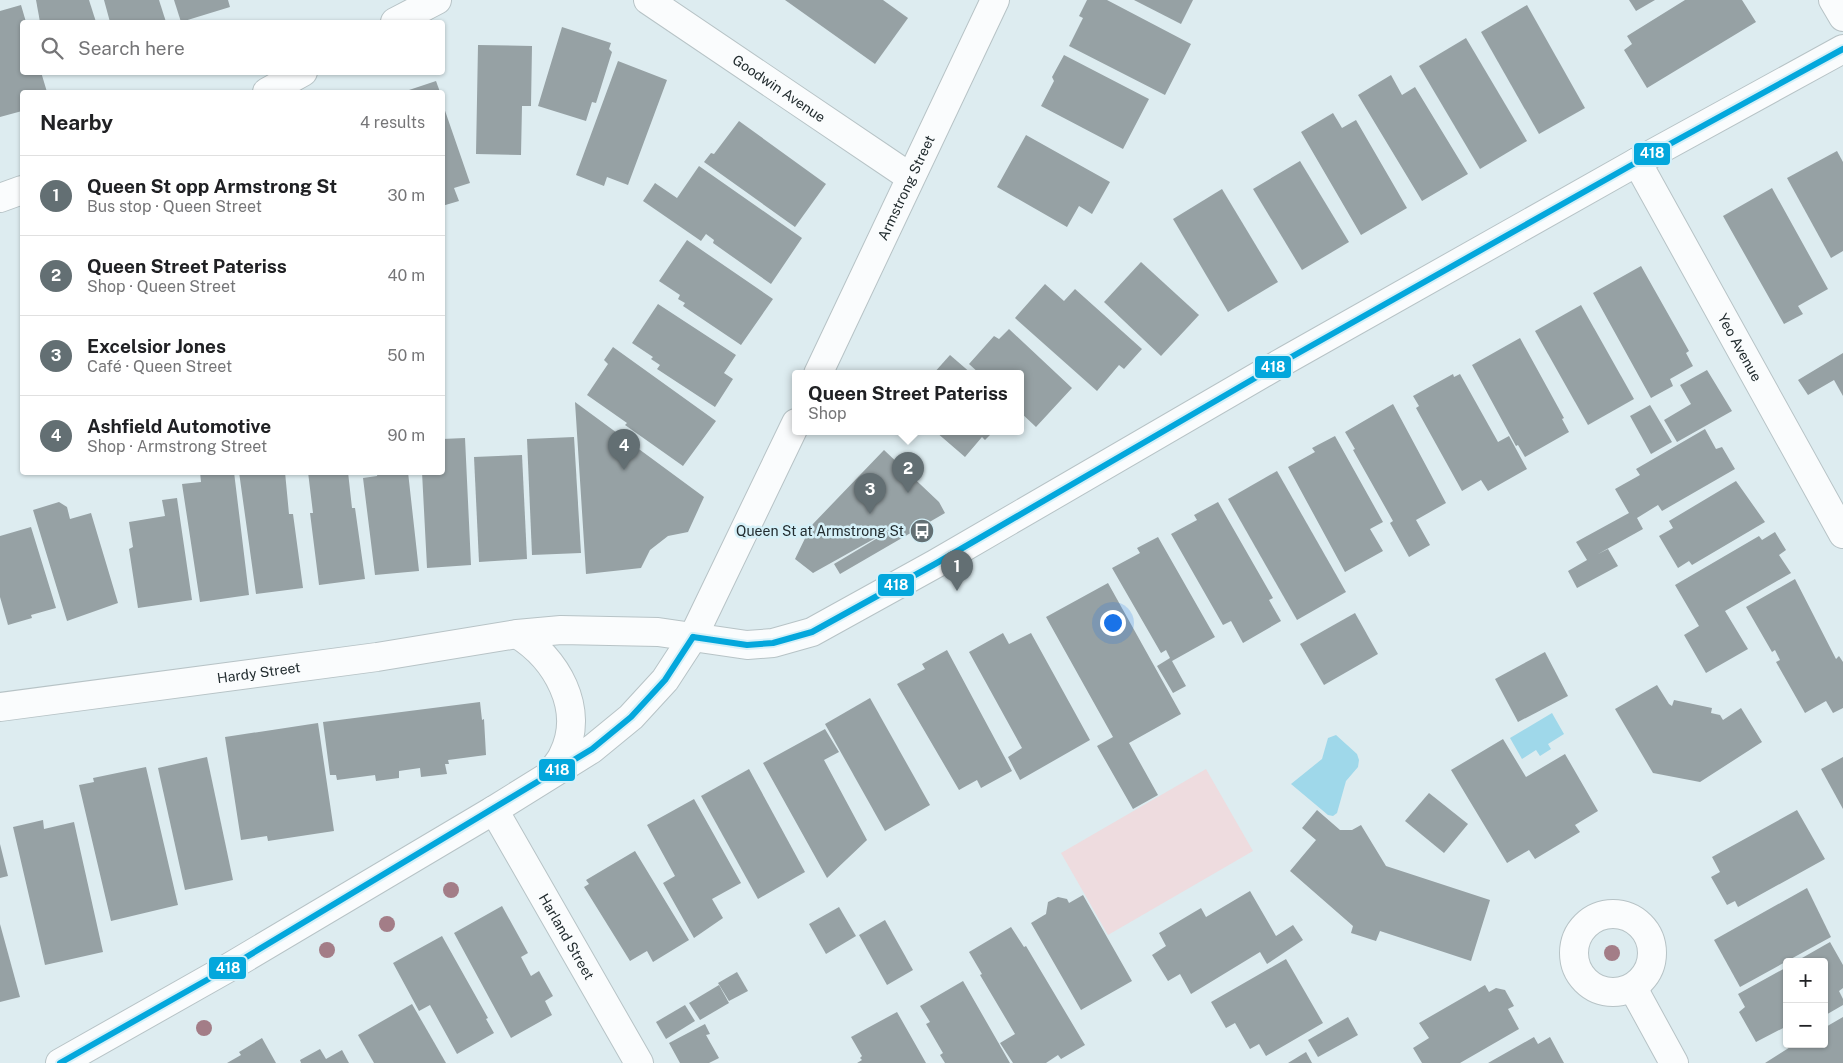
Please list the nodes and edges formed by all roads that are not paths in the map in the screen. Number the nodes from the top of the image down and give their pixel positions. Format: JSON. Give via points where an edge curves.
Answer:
{"nodes":[{"id":1,"x":437,"y":0,"type":"edge"},
{"id":2,"x":648,"y":0,"type":"edge"},
{"id":3,"x":995,"y":0,"type":"edge"},
{"id":4,"x":1833,"y":0,"type":"edge"},
{"id":5,"x":1843,"y":17,"type":"edge"},
{"id":6,"x":399,"y":20,"type":"edge"},
{"id":7,"x":1843,"y":49,"type":"edge"},
{"id":8,"x":298,"y":75,"type":"edge"},
{"id":9,"x":271,"y":90,"type":"edge"},
{"id":10,"x":1636,"y":162,"type":"junction"},
{"id":11,"x":910,"y":177,"type":"junction"},
{"id":12,"x":20,"y":191,"type":"edge"},
{"id":13,"x":0,"y":198,"type":"edge"},
{"id":14,"x":820,"y":370,"type":"edge"},
{"id":15,"x":792,"y":431,"type":"edge"},
{"id":16,"x":1843,"y":534,"type":"edge"},
{"id":17,"x":517,"y":634,"type":"junction"},
{"id":18,"x":693,"y":637,"type":"junction"},
{"id":19,"x":0,"y":707,"type":"edge"},
{"id":20,"x":550,"y":774,"type":"junction"},
{"id":21,"x":494,"y":810,"type":"junction"},
{"id":22,"x":1633,"y":988,"type":"dead end"},
{"id":23,"x":60,"y":1063,"type":"edge"},
{"id":24,"x":639,"y":1063,"type":"edge"},
{"id":25,"x":1674,"y":1063,"type":"edge"}],
"edges":[{"from":1,"to":6,"type":"street"},
{"from":2,"to":11,"type":"street","name":"Goodwin Avenue"},
{"from":3,"to":11,"type":"street","name":"Armstrong Street"},
{"from":4,"to":5,"type":"street"},
{"from":7,"to":10,"type":"street","name":"Hardy Street"},
{"from":8,"to":9,"type":"street"},
{"from":10,"to":16,"type":"street","name":"Yeo Avenue"},
{"from":10,"to":18,"type":"street","name":"Hardy Street","via":[[812,632],[772,643],[747,645]]},
{"from":11,"to":14,"type":"street","name":"Armstrong Street"},
{"from":12,"to":13,"type":"street"},
{"from":15,"to":18,"type":"street"},
{"from":17,"to":18,"type":"street","name":"Hardy Street","via":[[606,630]]},
{"from":17,"to":19,"type":"street","name":"Hardy Street","via":[[377,658]]},
{"from":17,"to":20,"type":"street","via":[[546,656],[565,689],[570,710],[564,755]]},
{"from":18,"to":20,"type":"street","via":[[665,680],[631,717],[592,749]]},
{"from":20,"to":21,"type":"street"},
{"from":21,"to":23,"type":"street"},
{"from":21,"to":24,"type":"street","name":"Harland Street"},
{"from":22,"to":25,"type":"street"}]}
